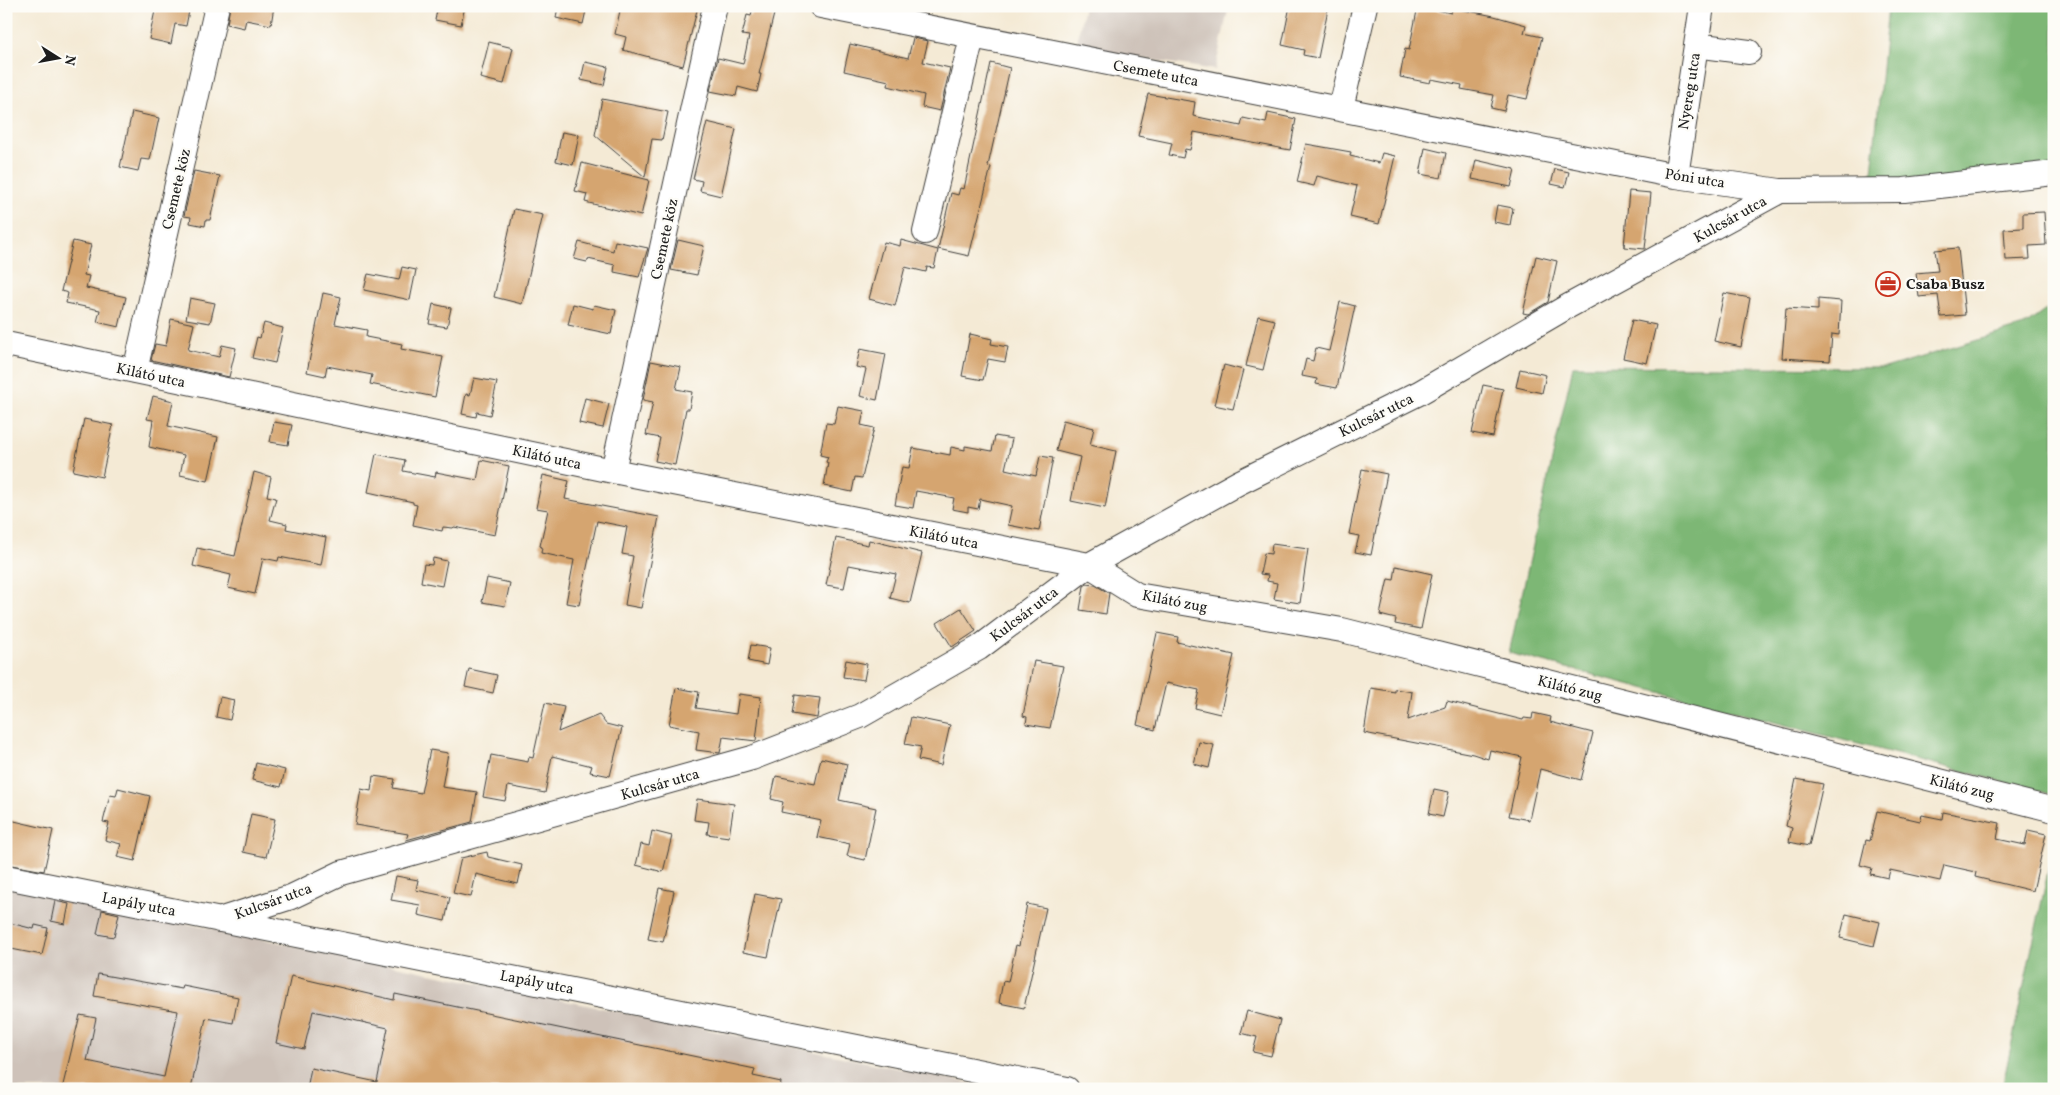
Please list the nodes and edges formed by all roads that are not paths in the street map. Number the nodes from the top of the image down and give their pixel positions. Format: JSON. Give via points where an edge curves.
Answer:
{"nodes":[{"id":1,"x":217,"y":6,"type":"edge"},
{"id":2,"x":715,"y":6,"type":"edge"},
{"id":3,"x":821,"y":6,"type":"edge"},
{"id":4,"x":1365,"y":6,"type":"edge"},
{"id":5,"x":1702,"y":6,"type":"edge"},
{"id":6,"x":972,"y":37,"type":"junction"},
{"id":7,"x":1696,"y":45,"type":"junction"},
{"id":8,"x":1749,"y":52,"type":"dead end"},
{"id":9,"x":1341,"y":108,"type":"junction"},
{"id":10,"x":2054,"y":173,"type":"edge"},
{"id":11,"x":1676,"y":176,"type":"junction"},
{"id":12,"x":1780,"y":191,"type":"junction"},
{"id":13,"x":925,"y":232,"type":"dead end"},
{"id":14,"x":6,"y":344,"type":"edge"},
{"id":15,"x":135,"y":371,"type":"junction"},
{"id":16,"x":613,"y":471,"type":"junction"},
{"id":17,"x":1089,"y":565,"type":"junction"},
{"id":18,"x":2054,"y":810,"type":"edge"},
{"id":19,"x":6,"y":877,"type":"edge"},
{"id":20,"x":219,"y":920,"type":"junction"},
{"id":21,"x":1067,"y":1089,"type":"edge"}],
"edges":[{"from":1,"to":15,"type":"street","name":"Csemete köz"},
{"from":2,"to":16,"type":"street","name":"Csemete köz"},
{"from":3,"to":6,"type":"street","name":"Csemete utca"},
{"from":4,"to":9,"type":"street"},
{"from":5,"to":7,"type":"street","name":"Nyereg utca"},
{"from":6,"to":9,"type":"street","name":"Csemete utca"},
{"from":6,"to":13,"type":"street"},
{"from":7,"to":8,"type":"street"},
{"from":7,"to":11,"type":"street","name":"Nyereg utca"},
{"from":9,"to":11,"type":"street","name":"Póni utca"},
{"from":10,"to":12,"type":"street","name":"Póni utca","via":[[1904,190]]},
{"from":11,"to":12,"type":"street","name":"Póni utca"},
{"from":12,"to":17,"type":"street","name":"Kulcsár utca","via":[[1565,308],[1419,394],[1238,483]]},
{"from":14,"to":15,"type":"street","name":"Kilátó utca"},
{"from":15,"to":16,"type":"street","name":"Kilátó utca"},
{"from":16,"to":17,"type":"street","name":"Kilátó utca"},
{"from":17,"to":18,"type":"street","name":"Kilátó zug","via":[[1137,595],[1342,630]]},
{"from":17,"to":20,"type":"street","name":"Kulcsár utca","via":[[979,648],[860,716],[752,758],[341,873],[291,897]]},
{"from":19,"to":20,"type":"street","name":"Lapály utca"},
{"from":20,"to":21,"type":"street","name":"Lapály utca"}]}
